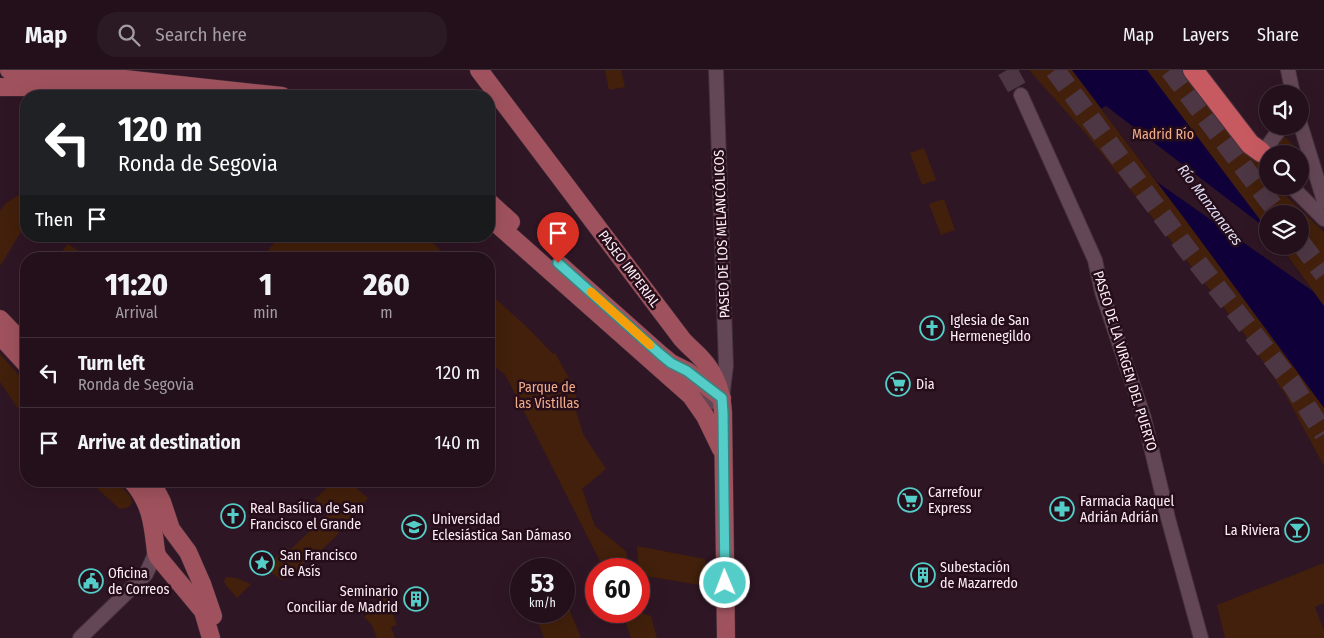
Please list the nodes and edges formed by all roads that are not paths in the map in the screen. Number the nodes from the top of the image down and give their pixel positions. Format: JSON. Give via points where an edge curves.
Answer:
{"nodes":[{"id":1,"x":9,"y":70,"type":"edge"},
{"id":2,"x":479,"y":70,"type":"edge"},
{"id":3,"x":716,"y":70,"type":"edge"},
{"id":4,"x":1193,"y":70,"type":"edge"},
{"id":5,"x":1288,"y":70,"type":"edge"},
{"id":6,"x":97,"y":76,"type":"junction"},
{"id":7,"x":0,"y":77,"type":"edge"},
{"id":8,"x":76,"y":78,"type":"edge"},
{"id":9,"x":1291,"y":85,"type":"edge"},
{"id":10,"x":0,"y":87,"type":"edge"},
{"id":11,"x":131,"y":90,"type":"edge"},
{"id":12,"x":226,"y":90,"type":"edge"},
{"id":13,"x":494,"y":90,"type":"edge"},
{"id":14,"x":495,"y":91,"type":"edge"},
{"id":15,"x":1020,"y":94,"type":"tunnel mouth"},
{"id":16,"x":1304,"y":135,"type":"edge"},
{"id":17,"x":1259,"y":152,"type":"edge"},
{"id":18,"x":1300,"y":195,"type":"edge"},
{"id":19,"x":1324,"y":201,"type":"edge"},
{"id":20,"x":495,"y":207,"type":"edge"},
{"id":21,"x":1324,"y":219,"type":"edge"},
{"id":22,"x":495,"y":222,"type":"edge"},
{"id":23,"x":0,"y":319,"type":"edge"},
{"id":24,"x":0,"y":336,"type":"edge"},
{"id":25,"x":20,"y":340,"type":"edge"},
{"id":26,"x":20,"y":358,"type":"edge"},
{"id":27,"x":691,"y":396,"type":"junction"},
{"id":28,"x":722,"y":398,"type":"junction"},
{"id":29,"x":723,"y":454,"type":"junction"},
{"id":30,"x":137,"y":487,"type":"edge"},
{"id":31,"x":155,"y":487,"type":"edge"},
{"id":32,"x":155,"y":549,"type":"junction"},
{"id":33,"x":166,"y":567,"type":"junction"},
{"id":34,"x":146,"y":574,"type":"junction"},
{"id":35,"x":207,"y":610,"type":"junction"},
{"id":36,"x":80,"y":638,"type":"edge"},
{"id":37,"x":211,"y":638,"type":"edge"},
{"id":38,"x":220,"y":638,"type":"edge"},
{"id":39,"x":726,"y":638,"type":"edge"},
{"id":40,"x":1201,"y":638,"type":"edge"}],
"edges":[{"from":1,"to":6,"type":"main road"},
{"from":2,"to":13,"type":"main road","name":"PASEO IMPERIAL"},
{"from":3,"to":28,"type":"street","name":"PASEO DE LOS MELANCÓLICOS","via":[[726,330]]},
{"from":4,"to":17,"type":"highway"},
{"from":5,"to":9,"type":"street"},
{"from":6,"to":8,"type":"main road"},
{"from":6,"to":12,"type":"main road"},
{"from":7,"to":8,"type":"main road"},
{"from":8,"to":10,"type":"main road"},
{"from":8,"to":11,"type":"main road"},
{"from":14,"to":28,"type":"main road","name":"PASEO IMPERIAL","via":[[685,343],[702,358]]},
{"from":15,"to":40,"type":"street","name":"PASEO DE LA VIRGEN DEL PUERTO","via":[[1095,260],[1102,292],[1144,418]]},
{"from":16,"to":19,"type":"street"},
{"from":18,"to":21,"type":"street"},
{"from":20,"to":28,"type":"main road","via":[[660,354]]},
{"from":22,"to":27,"type":"main road"},
{"from":23,"to":25,"type":"main road"},
{"from":24,"to":26,"type":"main road"},
{"from":27,"to":28,"type":"street","via":[[710,403]]},
{"from":27,"to":29,"type":"main road","via":[[705,416]]},
{"from":28,"to":29,"type":"main road"},
{"from":29,"to":39,"type":"main road"},
{"from":30,"to":32,"type":"main road","via":[[149,508]]},
{"from":31,"to":35,"type":"main road","via":[[171,528],[188,552]]},
{"from":32,"to":33,"type":"main road"},
{"from":32,"to":34,"type":"street"},
{"from":33,"to":34,"type":"street"},
{"from":33,"to":35,"type":"main road"},
{"from":34,"to":36,"type":"street"},
{"from":35,"to":37,"type":"main road"},
{"from":35,"to":38,"type":"main road"}]}
